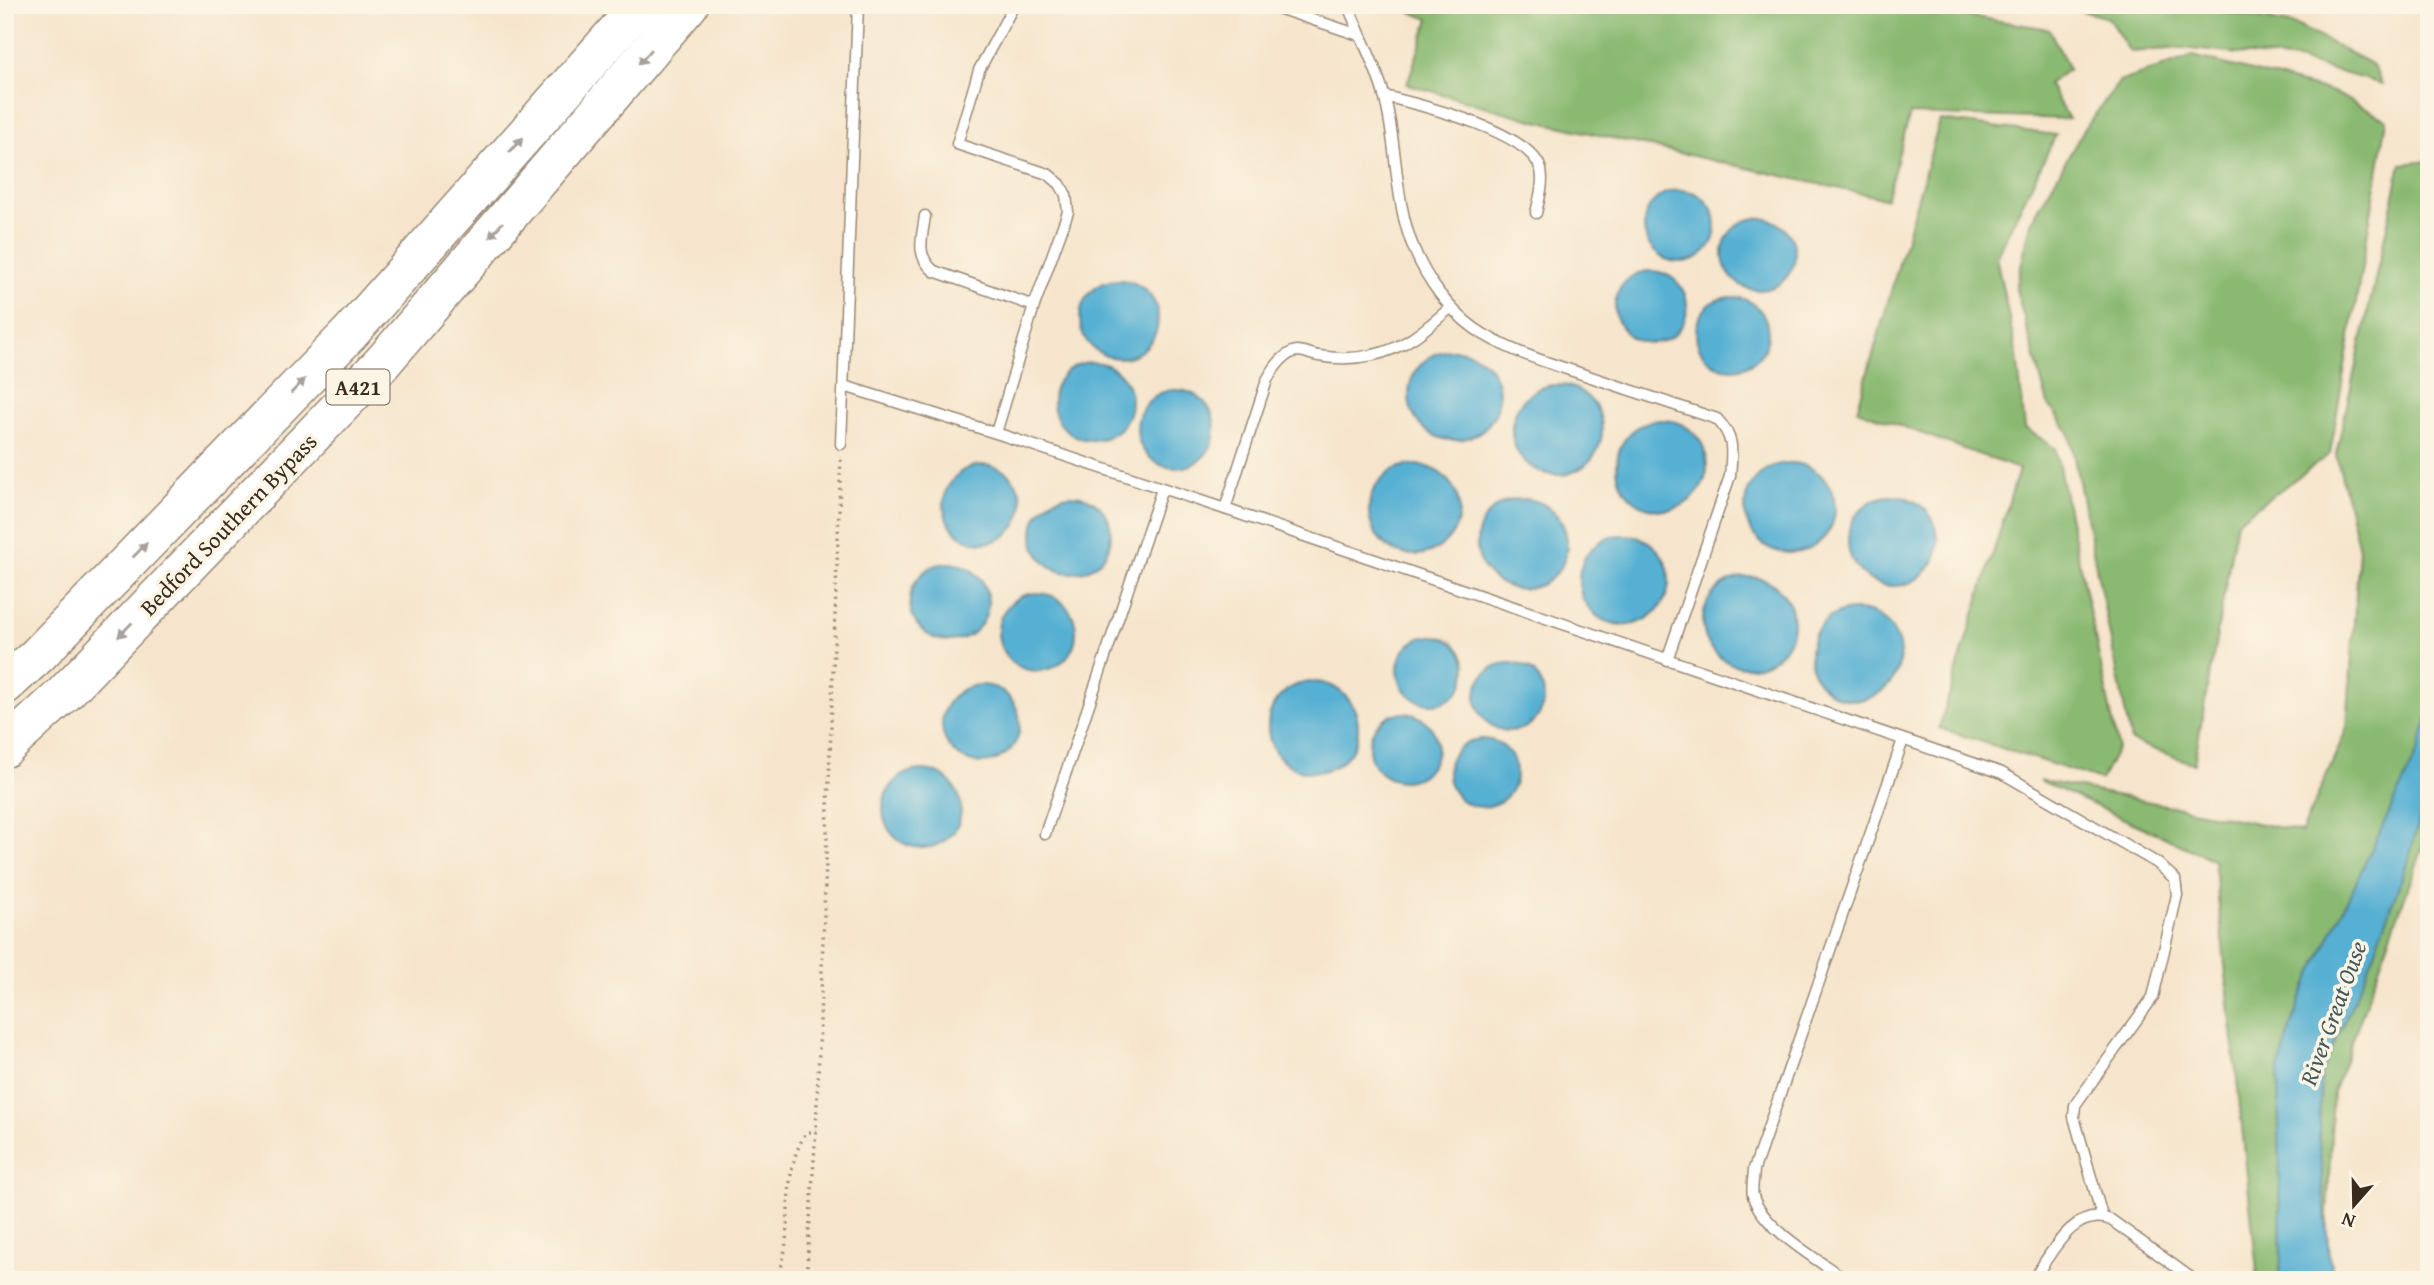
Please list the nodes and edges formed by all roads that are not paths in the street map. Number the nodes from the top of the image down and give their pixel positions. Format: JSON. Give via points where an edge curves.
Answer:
{"nodes":[{"id":1,"x":640,"y":5,"type":"edge"},
{"id":2,"x":689,"y":5,"type":"edge"},
{"id":3,"x":858,"y":5,"type":"edge"},
{"id":4,"x":1014,"y":5,"type":"edge"},
{"id":5,"x":1269,"y":5,"type":"edge"},
{"id":6,"x":1348,"y":5,"type":"edge"},
{"id":7,"x":1359,"y":35,"type":"junction"},
{"id":8,"x":1384,"y":96,"type":"junction"},
{"id":9,"x":1536,"y":213,"type":"dead end"},
{"id":10,"x":925,"y":216,"type":"dead end"},
{"id":11,"x":1034,"y":306,"type":"junction"},
{"id":12,"x":1451,"y":308,"type":"junction"},
{"id":13,"x":844,"y":386,"type":"junction"},
{"id":14,"x":996,"y":433,"type":"junction"},
{"id":15,"x":841,"y":444,"type":"road end"},
{"id":16,"x":1162,"y":489,"type":"junction"},
{"id":17,"x":1225,"y":509,"type":"junction"},
{"id":18,"x":1667,"y":660,"type":"junction"},
{"id":19,"x":5,"y":685,"type":"edge"},
{"id":20,"x":1903,"y":740,"type":"junction"},
{"id":21,"x":5,"y":748,"type":"edge"},
{"id":22,"x":1045,"y":834,"type":"dead end"},
{"id":23,"x":2102,"y":1216,"type":"junction"},
{"id":24,"x":1846,"y":1280,"type":"edge"},
{"id":25,"x":2033,"y":1280,"type":"edge"},
{"id":26,"x":2194,"y":1280,"type":"edge"}],
"edges":[{"from":19,"to":1,"type":"highway","name":"Bedford Southern Bypass","number":"A421","one_way":true,"via":[[351,332]]},
{"from":2,"to":21,"type":"highway","name":"Bedford Southern Bypass","number":"A421","one_way":true,"via":[[382,363],[64,694]]},
{"from":3,"to":13,"type":"lane"},
{"from":4,"to":11,"type":"lane","via":[[979,70],[957,144],[1048,174],[1066,195],[1068,212]]},
{"from":5,"to":7,"type":"lane"},
{"from":6,"to":7,"type":"lane"},
{"from":7,"to":8,"type":"lane"},
{"from":8,"to":9,"type":"lane","via":[[1469,121],[1521,144],[1532,153],[1541,172]]},
{"from":8,"to":12,"type":"lane","via":[[1403,212],[1414,249]]},
{"from":10,"to":11,"type":"lane","via":[[920,249],[934,271]]},
{"from":11,"to":14,"type":"lane"},
{"from":12,"to":17,"type":"lane","via":[[1398,347],[1373,355],[1346,359],[1297,351],[1286,356],[1267,380]]},
{"from":12,"to":18,"type":"lane","via":[[1504,345],[1717,419],[1728,430],[1733,449],[1730,476]]},
{"from":13,"to":14,"type":"lane"},
{"from":13,"to":15,"type":"lane"},
{"from":14,"to":16,"type":"lane"},
{"from":16,"to":17,"type":"lane"},
{"from":16,"to":22,"type":"lane"},
{"from":17,"to":18,"type":"lane"},
{"from":18,"to":20,"type":"lane"},
{"from":20,"to":23,"type":"lane","via":[[2002,773],[2157,863],[2175,879],[2174,911],[2152,997],[2075,1105],[2074,1117]]},
{"from":20,"to":24,"type":"lane","via":[[1754,1169],[1753,1195],[1763,1214]]},
{"from":23,"to":25,"type":"lane","via":[[2072,1226]]},
{"from":23,"to":26,"type":"lane"}]}
